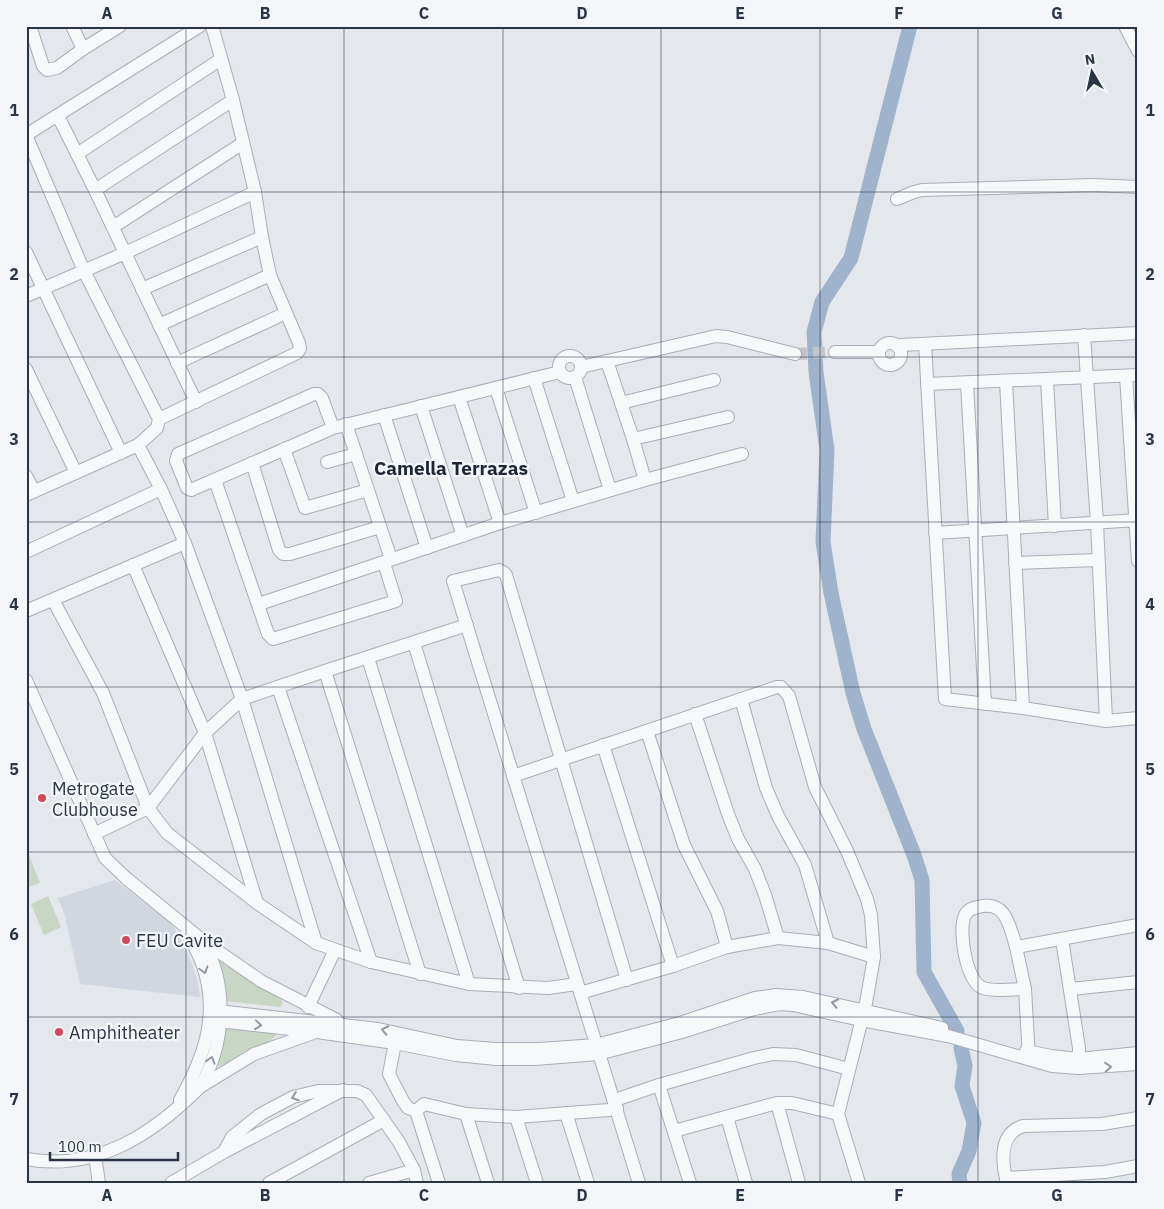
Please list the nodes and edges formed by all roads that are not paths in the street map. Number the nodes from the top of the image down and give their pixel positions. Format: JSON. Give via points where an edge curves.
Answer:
{"nodes":[{"id":1,"x":30,"y":26,"type":"edge"},
{"id":2,"x":72,"y":26,"type":"edge"},
{"id":3,"x":200,"y":26,"type":"edge"},
{"id":4,"x":212,"y":26,"type":"edge"},
{"id":5,"x":1125,"y":26,"type":"edge"},
{"id":6,"x":118,"y":27,"type":"edge"},
{"id":7,"x":83,"y":49,"type":"junction"},
{"id":8,"x":1138,"y":52,"type":"edge"},
{"id":9,"x":221,"y":59,"type":"junction"},
{"id":10,"x":233,"y":100,"type":"junction"},
{"id":11,"x":58,"y":116,"type":"junction"},
{"id":12,"x":26,"y":135,"type":"edge"},
{"id":13,"x":243,"y":143,"type":"junction"},
{"id":14,"x":77,"y":154,"type":"junction"},
{"id":15,"x":1138,"y":187,"type":"edge"},
{"id":16,"x":95,"y":190,"type":"junction"},
{"id":17,"x":255,"y":192,"type":"junction"},
{"id":18,"x":897,"y":199,"type":"dead end"},
{"id":19,"x":113,"y":227,"type":"junction"},
{"id":20,"x":262,"y":237,"type":"junction"},
{"id":21,"x":26,"y":252,"type":"edge"},
{"id":22,"x":125,"y":253,"type":"junction"},
{"id":23,"x":84,"y":271,"type":"junction"},
{"id":24,"x":270,"y":275,"type":"junction"},
{"id":25,"x":44,"y":289,"type":"junction"},
{"id":26,"x":142,"y":289,"type":"junction"},
{"id":27,"x":26,"y":296,"type":"edge"},
{"id":28,"x":286,"y":313,"type":"junction"},
{"id":29,"x":159,"y":325,"type":"junction"},
{"id":30,"x":1138,"y":333,"type":"edge"},
{"id":31,"x":1084,"y":335,"type":"junction"},
{"id":32,"x":925,"y":344,"type":"junction"},
{"id":33,"x":897,"y":346,"type":"junction"},
{"id":34,"x":835,"y":352,"type":"tunnel mouth"},
{"id":35,"x":879,"y":352,"type":"junction"},
{"id":36,"x":795,"y":354,"type":"tunnel mouth"},
{"id":37,"x":607,"y":361,"type":"junction"},
{"id":38,"x":177,"y":363,"type":"junction"},
{"id":39,"x":26,"y":368,"type":"edge"},
{"id":40,"x":560,"y":372,"type":"junction"},
{"id":41,"x":578,"y":372,"type":"junction"},
{"id":42,"x":1132,"y":375,"type":"edge"},
{"id":43,"x":1087,"y":377,"type":"junction"},
{"id":44,"x":534,"y":378,"type":"junction"},
{"id":45,"x":1047,"y":379,"type":"junction"},
{"id":46,"x":714,"y":380,"type":"dead end"},
{"id":47,"x":1006,"y":381,"type":"junction"},
{"id":48,"x":967,"y":383,"type":"junction"},
{"id":49,"x":927,"y":384,"type":"junction"},
{"id":50,"x":496,"y":388,"type":"junction"},
{"id":51,"x":459,"y":397,"type":"junction"},
{"id":52,"x":196,"y":402,"type":"junction"},
{"id":53,"x":621,"y":403,"type":"junction"},
{"id":54,"x":421,"y":406,"type":"junction"},
{"id":55,"x":384,"y":415,"type":"junction"},
{"id":56,"x":728,"y":417,"type":"dead end"},
{"id":57,"x":159,"y":420,"type":"junction"},
{"id":58,"x":346,"y":424,"type":"junction"},
{"id":59,"x":333,"y":428,"type":"junction"},
{"id":60,"x":633,"y":439,"type":"junction"},
{"id":61,"x":138,"y":445,"type":"junction"},
{"id":62,"x":284,"y":449,"type":"junction"},
{"id":63,"x":121,"y":453,"type":"junction"},
{"id":64,"x":356,"y":454,"type":"junction"},
{"id":65,"x":742,"y":454,"type":"dead end"},
{"id":66,"x":326,"y":462,"type":"dead end"},
{"id":67,"x":252,"y":463,"type":"junction"},
{"id":68,"x":76,"y":473,"type":"junction"},
{"id":69,"x":26,"y":476,"type":"edge"},
{"id":70,"x":214,"y":480,"type":"junction"},
{"id":71,"x":645,"y":480,"type":"junction"},
{"id":72,"x":1136,"y":480,"type":"edge"},
{"id":73,"x":161,"y":489,"type":"junction"},
{"id":74,"x":368,"y":490,"type":"junction"},
{"id":75,"x":610,"y":490,"type":"junction"},
{"id":76,"x":30,"y":493,"type":"edge"},
{"id":77,"x":573,"y":501,"type":"junction"},
{"id":78,"x":536,"y":513,"type":"junction"},
{"id":79,"x":1136,"y":520,"type":"edge"},
{"id":80,"x":500,"y":523,"type":"junction"},
{"id":81,"x":1097,"y":523,"type":"junction"},
{"id":82,"x":1055,"y":526,"type":"junction"},
{"id":83,"x":380,"y":527,"type":"junction"},
{"id":84,"x":1013,"y":528,"type":"junction"},
{"id":85,"x":976,"y":531,"type":"junction"},
{"id":86,"x":936,"y":533,"type":"junction"},
{"id":87,"x":463,"y":536,"type":"junction"},
{"id":88,"x":185,"y":543,"type":"junction"},
{"id":89,"x":427,"y":548,"type":"junction"},
{"id":90,"x":26,"y":552,"type":"edge"},
{"id":91,"x":1098,"y":560,"type":"junction"},
{"id":92,"x":388,"y":561,"type":"junction"},
{"id":93,"x":1138,"y":562,"type":"edge"},
{"id":94,"x":1015,"y":563,"type":"junction"},
{"id":95,"x":132,"y":565,"type":"junction"},
{"id":96,"x":53,"y":600,"type":"junction"},
{"id":97,"x":259,"y":604,"type":"junction"},
{"id":98,"x":26,"y":611,"type":"edge"},
{"id":99,"x":467,"y":625,"type":"junction"},
{"id":100,"x":414,"y":643,"type":"junction"},
{"id":101,"x":368,"y":658,"type":"junction"},
{"id":102,"x":325,"y":671,"type":"junction"},
{"id":103,"x":26,"y":680,"type":"edge"},
{"id":104,"x":278,"y":687,"type":"junction"},
{"id":105,"x":242,"y":699,"type":"junction"},
{"id":106,"x":741,"y":699,"type":"junction"},
{"id":107,"x":984,"y":704,"type":"junction"},
{"id":108,"x":1023,"y":708,"type":"junction"},
{"id":109,"x":695,"y":714,"type":"junction"},
{"id":110,"x":1138,"y":718,"type":"edge"},
{"id":111,"x":1106,"y":721,"type":"junction"},
{"id":112,"x":647,"y":731,"type":"junction"},
{"id":113,"x":205,"y":733,"type":"junction"},
{"id":114,"x":603,"y":745,"type":"junction"},
{"id":115,"x":561,"y":760,"type":"junction"},
{"id":116,"x":513,"y":776,"type":"junction"},
{"id":117,"x":148,"y":808,"type":"junction"},
{"id":118,"x":94,"y":834,"type":"junction"},
{"id":119,"x":256,"y":903,"type":"junction"},
{"id":120,"x":1138,"y":925,"type":"edge"},
{"id":121,"x":184,"y":926,"type":"junction"},
{"id":122,"x":778,"y":938,"type":"junction"},
{"id":123,"x":1062,"y":939,"type":"junction"},
{"id":124,"x":203,"y":941,"type":"junction"},
{"id":125,"x":316,"y":943,"type":"junction"},
{"id":126,"x":828,"y":944,"type":"junction"},
{"id":127,"x":727,"y":947,"type":"junction"},
{"id":128,"x":1016,"y":947,"type":"junction"},
{"id":129,"x":335,"y":950,"type":"junction"},
{"id":130,"x":874,"y":957,"type":"junction"},
{"id":131,"x":371,"y":962,"type":"junction"},
{"id":132,"x":673,"y":966,"type":"junction"},
{"id":133,"x":420,"y":974,"type":"junction"},
{"id":134,"x":626,"y":980,"type":"junction"},
{"id":135,"x":1138,"y":982,"type":"edge"},
{"id":136,"x":468,"y":984,"type":"junction"},
{"id":137,"x":519,"y":988,"type":"junction"},
{"id":138,"x":578,"y":989,"type":"junction"},
{"id":139,"x":1025,"y":989,"type":"junction"},
{"id":140,"x":1071,"y":989,"type":"junction"},
{"id":141,"x":308,"y":1007,"type":"junction"},
{"id":142,"x":863,"y":1015,"type":"junction"},
{"id":143,"x":216,"y":1016,"type":"junction"},
{"id":144,"x":346,"y":1024,"type":"junction"},
{"id":145,"x":317,"y":1032,"type":"junction"},
{"id":146,"x":395,"y":1043,"type":"junction"},
{"id":147,"x":597,"y":1049,"type":"junction"},
{"id":148,"x":1138,"y":1053,"type":"edge"},
{"id":149,"x":1029,"y":1056,"type":"junction"},
{"id":150,"x":1079,"y":1064,"type":"junction"},
{"id":151,"x":1138,"y":1064,"type":"edge"},
{"id":152,"x":849,"y":1069,"type":"junction"},
{"id":153,"x":659,"y":1085,"type":"junction"},
{"id":154,"x":200,"y":1087,"type":"junction"},
{"id":155,"x":777,"y":1103,"type":"junction"},
{"id":156,"x":616,"y":1104,"type":"junction"},
{"id":157,"x":416,"y":1111,"type":"junction"},
{"id":158,"x":173,"y":1112,"type":"junction"},
{"id":159,"x":566,"y":1113,"type":"junction"},
{"id":160,"x":466,"y":1114,"type":"junction"},
{"id":161,"x":838,"y":1114,"type":"junction"},
{"id":162,"x":516,"y":1117,"type":"junction"},
{"id":163,"x":727,"y":1118,"type":"junction"},
{"id":164,"x":1138,"y":1118,"type":"edge"},
{"id":165,"x":384,"y":1120,"type":"junction"},
{"id":166,"x":674,"y":1131,"type":"junction"},
{"id":167,"x":95,"y":1156,"type":"junction"},
{"id":168,"x":26,"y":1159,"type":"edge"},
{"id":169,"x":1138,"y":1166,"type":"edge"},
{"id":170,"x":416,"y":1176,"type":"edge"},
{"id":171,"x":1107,"y":1178,"type":"edge"},
{"id":172,"x":1055,"y":1179,"type":"edge"},
{"id":173,"x":1007,"y":1180,"type":"edge"},
{"id":174,"x":98,"y":1183,"type":"edge"},
{"id":175,"x":171,"y":1183,"type":"edge"},
{"id":176,"x":269,"y":1183,"type":"edge"},
{"id":177,"x":369,"y":1183,"type":"edge"},
{"id":178,"x":439,"y":1183,"type":"edge"},
{"id":179,"x":488,"y":1183,"type":"edge"},
{"id":180,"x":537,"y":1183,"type":"edge"},
{"id":181,"x":588,"y":1183,"type":"edge"},
{"id":182,"x":639,"y":1183,"type":"edge"},
{"id":183,"x":690,"y":1183,"type":"edge"},
{"id":184,"x":746,"y":1183,"type":"edge"},
{"id":185,"x":799,"y":1183,"type":"edge"},
{"id":186,"x":858,"y":1183,"type":"edge"}],
"edges":[{"from":1,"to":7,"type":"street","via":[[47,70],[58,68]]},
{"from":2,"to":7,"type":"street"},
{"from":3,"to":11,"type":"street"},
{"from":4,"to":9,"type":"street"},
{"from":5,"to":8,"type":"street"},
{"from":6,"to":7,"type":"street"},
{"from":9,"to":10,"type":"street"},
{"from":9,"to":14,"type":"street"},
{"from":10,"to":13,"type":"street"},
{"from":10,"to":16,"type":"street"},
{"from":11,"to":12,"type":"street"},
{"from":11,"to":14,"type":"street"},
{"from":12,"to":23,"type":"street"},
{"from":13,"to":17,"type":"street"},
{"from":13,"to":19,"type":"street"},
{"from":14,"to":16,"type":"street"},
{"from":15,"to":18,"type":"street","via":[[1070,185],[922,190]]},
{"from":16,"to":19,"type":"street"},
{"from":17,"to":20,"type":"street"},
{"from":17,"to":22,"type":"street"},
{"from":19,"to":22,"type":"street"},
{"from":20,"to":24,"type":"street"},
{"from":20,"to":26,"type":"street"},
{"from":21,"to":25,"type":"street"},
{"from":22,"to":23,"type":"street"},
{"from":22,"to":26,"type":"street"},
{"from":23,"to":25,"type":"street"},
{"from":23,"to":57,"type":"street"},
{"from":24,"to":28,"type":"street"},
{"from":24,"to":29,"type":"street"},
{"from":25,"to":27,"type":"street"},
{"from":25,"to":63,"type":"street"},
{"from":26,"to":29,"type":"street"},
{"from":28,"to":38,"type":"street"},
{"from":28,"to":52,"type":"street","via":[[299,344],[297,353]]},
{"from":29,"to":38,"type":"street"},
{"from":30,"to":31,"type":"street"},
{"from":31,"to":32,"type":"street"},
{"from":31,"to":43,"type":"street"},
{"from":32,"to":33,"type":"street"},
{"from":32,"to":49,"type":"street"},
{"from":33,"to":35,"type":"street","via":[[889,343]]},
{"from":33,"to":35,"type":"street","via":[[900,359],[891,366],[881,361]]},
{"from":34,"to":35,"type":"street"},
{"from":36,"to":37,"type":"street","via":[[716,336]]},
{"from":37,"to":41,"type":"street"},
{"from":37,"to":53,"type":"street"},
{"from":38,"to":52,"type":"street"},
{"from":39,"to":68,"type":"street"},
{"from":40,"to":41,"type":"street","via":[[569,378]]},
{"from":40,"to":41,"type":"street","via":[[559,363],[569,356],[577,359]]},
{"from":40,"to":44,"type":"street"},
{"from":41,"to":75,"type":"street"},
{"from":42,"to":43,"type":"street"},
{"from":42,"to":72,"type":"street"},
{"from":43,"to":45,"type":"street"},
{"from":43,"to":81,"type":"street"},
{"from":44,"to":50,"type":"street"},
{"from":44,"to":77,"type":"street"},
{"from":45,"to":47,"type":"street"},
{"from":45,"to":82,"type":"street"},
{"from":46,"to":53,"type":"street"},
{"from":47,"to":48,"type":"street"},
{"from":47,"to":84,"type":"street"},
{"from":48,"to":49,"type":"street"},
{"from":48,"to":85,"type":"street"},
{"from":49,"to":86,"type":"street"},
{"from":50,"to":51,"type":"street"},
{"from":50,"to":78,"type":"street"},
{"from":51,"to":54,"type":"street"},
{"from":51,"to":80,"type":"street"},
{"from":52,"to":57,"type":"street"},
{"from":53,"to":60,"type":"street"},
{"from":54,"to":55,"type":"street"},
{"from":54,"to":87,"type":"street"},
{"from":55,"to":58,"type":"street"},
{"from":55,"to":89,"type":"street"},
{"from":56,"to":60,"type":"street"},
{"from":57,"to":61,"type":"street","via":[[157,428]]},
{"from":58,"to":59,"type":"street"},
{"from":58,"to":64,"type":"street"},
{"from":59,"to":62,"type":"street"},
{"from":59,"to":70,"type":"street","via":[[322,398],[314,394],[176,457],[187,488],[191,490]]},
{"from":60,"to":71,"type":"street"},
{"from":61,"to":63,"type":"street"},
{"from":61,"to":73,"type":"street"},
{"from":62,"to":67,"type":"street"},
{"from":62,"to":74,"type":"street","via":[[305,508]]},
{"from":63,"to":68,"type":"street"},
{"from":64,"to":66,"type":"street"},
{"from":64,"to":74,"type":"street"},
{"from":65,"to":71,"type":"street"},
{"from":67,"to":70,"type":"street"},
{"from":67,"to":83,"type":"street","via":[[283,554]]},
{"from":68,"to":76,"type":"street"},
{"from":69,"to":76,"type":"street"},
{"from":70,"to":97,"type":"street"},
{"from":71,"to":75,"type":"street"},
{"from":72,"to":79,"type":"street"},
{"from":73,"to":88,"type":"street"},
{"from":73,"to":90,"type":"street"},
{"from":74,"to":83,"type":"street"},
{"from":75,"to":77,"type":"street"},
{"from":77,"to":78,"type":"street"},
{"from":78,"to":80,"type":"street"},
{"from":79,"to":81,"type":"street"},
{"from":79,"to":93,"type":"street"},
{"from":80,"to":87,"type":"street"},
{"from":81,"to":82,"type":"street"},
{"from":81,"to":91,"type":"street"},
{"from":82,"to":84,"type":"street"},
{"from":83,"to":92,"type":"street"},
{"from":84,"to":85,"type":"street"},
{"from":84,"to":94,"type":"street"},
{"from":85,"to":86,"type":"street"},
{"from":85,"to":107,"type":"street"},
{"from":86,"to":107,"type":"street","via":[[944,699]]},
{"from":87,"to":89,"type":"street"},
{"from":88,"to":95,"type":"street"},
{"from":88,"to":105,"type":"street"},
{"from":89,"to":92,"type":"street"},
{"from":91,"to":94,"type":"street"},
{"from":91,"to":111,"type":"street"},
{"from":92,"to":97,"type":"street"},
{"from":92,"to":97,"type":"street","via":[[396,601],[273,639],[268,634]]},
{"from":94,"to":108,"type":"street"},
{"from":95,"to":96,"type":"street"},
{"from":95,"to":113,"type":"street"},
{"from":96,"to":98,"type":"street"},
{"from":96,"to":117,"type":"street","via":[[103,693]]},
{"from":99,"to":100,"type":"street"},
{"from":99,"to":115,"type":"street","via":[[453,581],[499,570],[503,572]]},
{"from":99,"to":116,"type":"street"},
{"from":100,"to":101,"type":"street"},
{"from":100,"to":137,"type":"street"},
{"from":101,"to":102,"type":"street"},
{"from":101,"to":136,"type":"street"},
{"from":102,"to":104,"type":"street"},
{"from":102,"to":133,"type":"street"},
{"from":103,"to":118,"type":"street"},
{"from":104,"to":105,"type":"street"},
{"from":104,"to":131,"type":"street"},
{"from":105,"to":113,"type":"street"},
{"from":105,"to":125,"type":"street"},
{"from":106,"to":109,"type":"street"},
{"from":106,"to":126,"type":"street","via":[[766,788],[805,865]]},
{"from":106,"to":130,"type":"street","via":[[777,687],[789,696],[815,787],[867,899]]},
{"from":107,"to":108,"type":"street"},
{"from":108,"to":111,"type":"street"},
{"from":109,"to":112,"type":"street"},
{"from":109,"to":122,"type":"street","via":[[728,814],[755,869]]},
{"from":110,"to":111,"type":"street"},
{"from":112,"to":114,"type":"street"},
{"from":112,"to":127,"type":"street","via":[[684,845],[717,911]]},
{"from":113,"to":117,"type":"street"},
{"from":113,"to":119,"type":"street"},
{"from":114,"to":115,"type":"street"},
{"from":114,"to":132,"type":"street"},
{"from":115,"to":116,"type":"street"},
{"from":115,"to":134,"type":"street"},
{"from":116,"to":138,"type":"street"},
{"from":117,"to":118,"type":"street"},
{"from":117,"to":119,"type":"street","via":[[167,832]]},
{"from":118,"to":121,"type":"street","via":[[105,858]]},
{"from":119,"to":125,"type":"street"},
{"from":120,"to":123,"type":"street"},
{"from":121,"to":124,"type":"street"},
{"from":121,"to":143,"type":"street","one_way":true,"via":[[202,963]]},
{"from":122,"to":126,"type":"street"},
{"from":122,"to":127,"type":"street"},
{"from":123,"to":128,"type":"street"},
{"from":123,"to":140,"type":"street"},
{"from":124,"to":141,"type":"street","via":[[261,981]]},
{"from":124,"to":143,"type":"street","via":[[211,954],[219,984]]},
{"from":125,"to":129,"type":"street"},
{"from":126,"to":130,"type":"street"},
{"from":127,"to":132,"type":"street"},
{"from":128,"to":139,"type":"street"},
{"from":128,"to":139,"type":"street","via":[[1004,913],[995,906],[980,906],[964,915],[964,946],[976,984],[983,988]]},
{"from":129,"to":131,"type":"street"},
{"from":129,"to":141,"type":"street"},
{"from":130,"to":142,"type":"street"},
{"from":131,"to":133,"type":"street"},
{"from":132,"to":134,"type":"street"},
{"from":133,"to":136,"type":"street"},
{"from":134,"to":138,"type":"street"},
{"from":135,"to":140,"type":"street"},
{"from":136,"to":137,"type":"street"},
{"from":137,"to":138,"type":"street"},
{"from":138,"to":147,"type":"street"},
{"from":139,"to":149,"type":"street"},
{"from":140,"to":150,"type":"street"},
{"from":141,"to":144,"type":"street"},
{"from":142,"to":147,"type":"street","via":[[780,1004],[682,1032]]},
{"from":142,"to":149,"type":"street","via":[[950,1033]]},
{"from":142,"to":152,"type":"street"},
{"from":143,"to":144,"type":"street"},
{"from":143,"to":145,"type":"street","one_way":true},
{"from":154,"to":143,"type":"street","one_way":true,"via":[[210,1065]]},
{"from":143,"to":158,"type":"street","via":[[191,1082]]},
{"from":147,"to":144,"type":"street","one_way":true,"via":[[457,1046]]},
{"from":145,"to":146,"type":"street"},
{"from":145,"to":154,"type":"street","via":[[254,1054]]},
{"from":146,"to":147,"type":"street","via":[[496,1059],[535,1059]]},
{"from":146,"to":157,"type":"street","via":[[389,1074],[402,1101]]},
{"from":147,"to":156,"type":"street"},
{"from":148,"to":150,"type":"street"},
{"from":149,"to":150,"type":"street"},
{"from":150,"to":151,"type":"street","one_way":true},
{"from":152,"to":153,"type":"street","via":[[796,1055],[773,1054]]},
{"from":152,"to":161,"type":"street"},
{"from":153,"to":156,"type":"street"},
{"from":153,"to":166,"type":"street"},
{"from":154,"to":158,"type":"street"},
{"from":155,"to":161,"type":"street","via":[[792,1103]]},
{"from":155,"to":163,"type":"street"},
{"from":155,"to":185,"type":"street"},
{"from":156,"to":159,"type":"street","via":[[610,1110]]},
{"from":156,"to":182,"type":"street"},
{"from":157,"to":160,"type":"street","via":[[424,1104]]},
{"from":157,"to":178,"type":"street"},
{"from":158,"to":167,"type":"street","via":[[132,1140]]},
{"from":159,"to":162,"type":"street"},
{"from":159,"to":181,"type":"street"},
{"from":160,"to":162,"type":"street"},
{"from":160,"to":179,"type":"street"},
{"from":161,"to":186,"type":"street"},
{"from":162,"to":180,"type":"street"},
{"from":163,"to":166,"type":"street"},
{"from":163,"to":184,"type":"street"},
{"from":164,"to":173,"type":"street","via":[[1102,1124],[1014,1129],[1002,1156]]},
{"from":165,"to":170,"type":"street"},
{"from":165,"to":175,"type":"street","via":[[366,1095],[357,1091],[318,1091],[293,1097],[261,1114],[232,1137],[224,1152]]},
{"from":165,"to":176,"type":"street"},
{"from":166,"to":183,"type":"street"},
{"from":167,"to":168,"type":"street","via":[[52,1162]]},
{"from":167,"to":174,"type":"street"},
{"from":169,"to":171,"type":"street"},
{"from":170,"to":177,"type":"street"},
{"from":171,"to":172,"type":"street"},
{"from":172,"to":173,"type":"street"}]}
